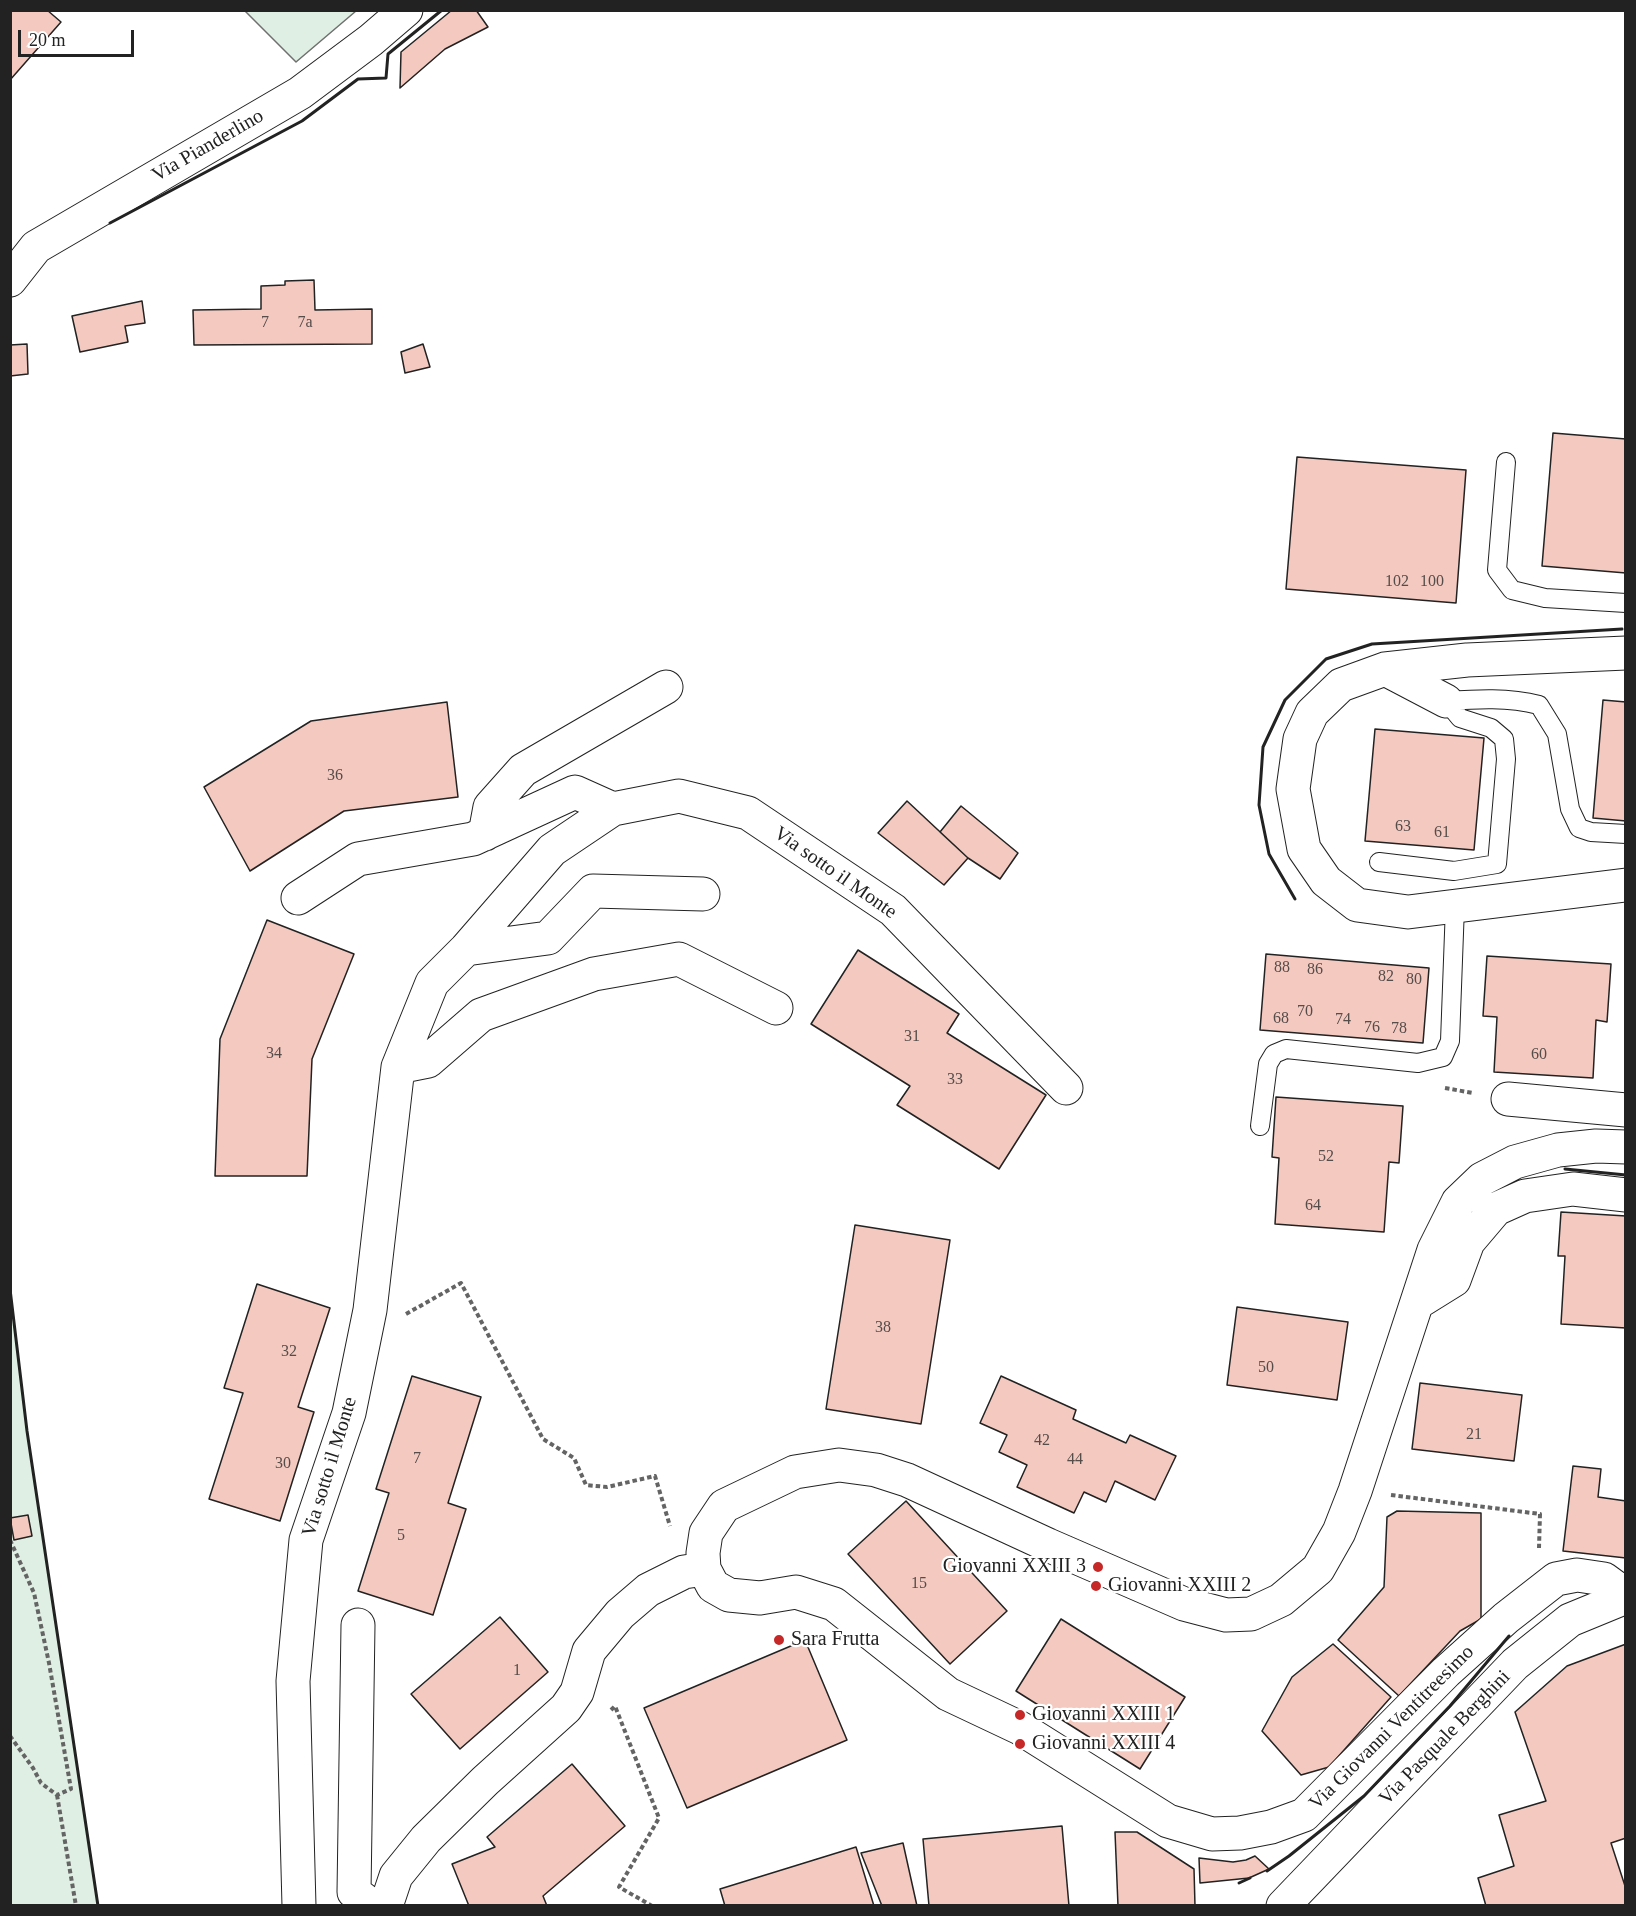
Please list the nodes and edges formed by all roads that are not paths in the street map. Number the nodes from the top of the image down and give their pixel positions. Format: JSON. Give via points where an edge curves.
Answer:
{"nodes":[{"id":1,"x":406,"y":10,"type":"edge"},
{"id":2,"x":10,"y":280,"type":"edge"},
{"id":3,"x":1506,"y":462,"type":"dead end"},
{"id":4,"x":1626,"y":603,"type":"edge"},
{"id":5,"x":1626,"y":653,"type":"edge"},
{"id":6,"x":1385,"y":669,"type":"junction"},
{"id":7,"x":666,"y":687,"type":"dead end"},
{"id":8,"x":1446,"y":701,"type":"junction"},
{"id":9,"x":613,"y":809,"type":"junction"},
{"id":10,"x":485,"y":834,"type":"junction"},
{"id":11,"x":1626,"y":834,"type":"edge"},
{"id":12,"x":1379,"y":862,"type":"dead end"},
{"id":13,"x":1626,"y":885,"type":"edge"},
{"id":14,"x":703,"y":894,"type":"dead end"},
{"id":15,"x":298,"y":898,"type":"dead end"},
{"id":16,"x":1455,"y":906,"type":"junction"},
{"id":17,"x":466,"y":949,"type":"junction"},
{"id":18,"x":776,"y":1008,"type":"dead end"},
{"id":19,"x":398,"y":1067,"type":"junction"},
{"id":20,"x":1066,"y":1088,"type":"dead end"},
{"id":21,"x":1508,"y":1099,"type":"dead end"},
{"id":22,"x":1625,"y":1103,"type":"edge"},
{"id":23,"x":1260,"y":1126,"type":"dead end"},
{"id":24,"x":1626,"y":1147,"type":"edge"},
{"id":25,"x":1626,"y":1195,"type":"edge"},
{"id":26,"x":1418,"y":1303,"type":"junction"},
{"id":27,"x":694,"y":1571,"type":"junction"},
{"id":28,"x":1626,"y":1596,"type":"edge"},
{"id":29,"x":358,"y":1625,"type":"dead end"},
{"id":30,"x":299,"y":1905,"type":"edge"},
{"id":31,"x":372,"y":1905,"type":"edge"},
{"id":32,"x":386,"y":1905,"type":"edge"},
{"id":33,"x":1284,"y":1905,"type":"edge"}],
"edges":[{"from":1,"to":2,"type":"street","name":"Via Pianderlino","via":[[300,93],[36,248]]},
{"from":3,"to":4,"type":"lane","via":[[1497,570],[1512,590],[1545,598]]},
{"from":5,"to":6,"type":"street","via":[[1467,660]]},
{"from":6,"to":8,"type":"street"},
{"from":6,"to":16,"type":"street","via":[[1341,685],[1312,713],[1300,739],[1293,789],[1304,849],[1326,881],[1357,905],[1408,912]]},
{"from":7,"to":10,"type":"street","via":[[523,770],[490,807]]},
{"from":8,"to":11,"type":"lane","via":[[1484,698],[1539,705],[1557,734],[1570,809],[1579,828]]},
{"from":8,"to":12,"type":"lane","via":[[1460,718],[1491,728],[1504,739],[1506,759],[1497,864],[1454,871]]},
{"from":9,"to":10,"type":"street","via":[[575,792]]},
{"from":9,"to":17,"type":"street","name":"Via sotto il Monte","via":[[552,850]]},
{"from":9,"to":20,"type":"street","name":"Via sotto il Monte","via":[[679,796],[748,813],[892,910]]},
{"from":10,"to":15,"type":"street","via":[[358,859]]},
{"from":13,"to":16,"type":"street"},
{"from":14,"to":17,"type":"street","via":[[593,891],[548,938]]},
{"from":16,"to":23,"type":"lane","via":[[1450,1041],[1443,1057],[1418,1063],[1286,1049],[1274,1054],[1268,1064]]},
{"from":17,"to":19,"type":"street","name":"Via sotto il Monte","via":[[432,983]]},
{"from":18,"to":19,"type":"street","via":[[679,959],[594,974],[481,1015],[428,1061]]},
{"from":19,"to":30,"type":"street","name":"Via sotto il Monte","via":[[370,1310],[349,1413],[306,1540],[293,1681]]},
{"from":21,"to":22,"type":"street"},
{"from":24,"to":26,"type":"street","via":[[1558,1150],[1515,1162],[1482,1179],[1458,1202],[1434,1250]]},
{"from":25,"to":26,"type":"street","via":[[1573,1189],[1526,1196],[1496,1209],[1468,1242],[1454,1280]]},
{"from":26,"to":27,"type":"street","via":[[1339,1532],[1318,1569],[1281,1600],[1251,1614],[1226,1615],[1184,1604],[907,1480],[876,1470],[839,1465],[795,1472],[724,1506],[706,1533]]},
{"from":27,"to":28,"type":"street","name":"Via Giovanni Ventitreesimo","via":[[729,1595],[760,1598],[796,1592],[834,1604],[948,1694],[1020,1728],[1168,1821],[1212,1834],[1271,1827],[1304,1815],[1446,1672],[1556,1579],[1577,1575],[1604,1579]]},
{"from":27,"to":32,"type":"street","via":[[648,1590],[620,1614],[589,1651],[577,1692],[566,1708],[426,1839],[396,1876]]},
{"from":28,"to":33,"type":"street","name":"Via Pasquale Berghini","via":[[1570,1620],[1515,1664]]},
{"from":29,"to":31,"type":"street","via":[[354,1892]]}]}
